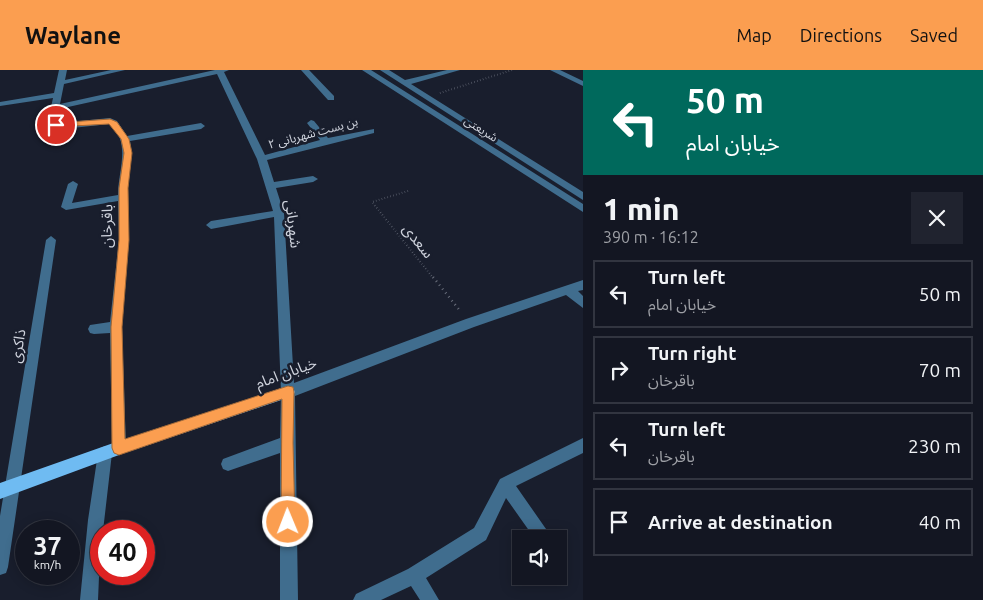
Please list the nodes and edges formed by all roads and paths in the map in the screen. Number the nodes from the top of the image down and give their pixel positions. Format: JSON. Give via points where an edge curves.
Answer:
{"nodes":[{"id":1,"x":63,"y":70,"type":"edge"},
{"id":2,"x":120,"y":70,"type":"edge"},
{"id":3,"x":221,"y":70,"type":"edge"},
{"id":4,"x":305,"y":70,"type":"edge"},
{"id":5,"x":366,"y":70,"type":"edge"},
{"id":6,"x":384,"y":70,"type":"edge"},
{"id":7,"x":456,"y":70,"type":"edge"},
{"id":8,"x":512,"y":70,"type":"edge"},
{"id":9,"x":556,"y":70,"type":"edge"},
{"id":10,"x":583,"y":77,"type":"edge"},
{"id":11,"x":574,"y":80,"type":"junction"},
{"id":12,"x":60,"y":82,"type":"junction"},
{"id":13,"x":404,"y":83,"type":"junction"},
{"id":14,"x":583,"y":84,"type":"edge"},
{"id":15,"x":58,"y":95,"type":"junction"},
{"id":16,"x":425,"y":97,"type":"junction"},
{"id":17,"x":331,"y":98,"type":"dead end"},
{"id":18,"x":0,"y":104,"type":"edge"},
{"id":19,"x":55,"y":107,"type":"junction"},
{"id":20,"x":311,"y":123,"type":"dead end"},
{"id":21,"x":201,"y":126,"type":"dead end"},
{"id":22,"x":371,"y":131,"type":"dead end"},
{"id":23,"x":125,"y":139,"type":"junction"},
{"id":24,"x":326,"y":141,"type":"junction"},
{"id":25,"x":262,"y":159,"type":"junction"},
{"id":26,"x":313,"y":179,"type":"dead end"},
{"id":27,"x":72,"y":184,"type":"dead end"},
{"id":28,"x":272,"y":186,"type":"junction"},
{"id":29,"x":408,"y":191,"type":"dead end"},
{"id":30,"x":124,"y":197,"type":"junction"},
{"id":31,"x":583,"y":197,"type":"edge"},
{"id":32,"x":583,"y":210,"type":"edge"},
{"id":33,"x":279,"y":213,"type":"junction"},
{"id":34,"x":211,"y":225,"type":"dead end"},
{"id":35,"x":51,"y":240,"type":"dead end"},
{"id":36,"x":583,"y":284,"type":"edge"},
{"id":37,"x":568,"y":290,"type":"junction"},
{"id":38,"x":583,"y":303,"type":"edge"},
{"id":39,"x":470,"y":323,"type":"junction"},
{"id":40,"x":116,"y":327,"type":"junction"},
{"id":41,"x":94,"y":330,"type":"dead end"},
{"id":42,"x":288,"y":392,"type":"junction"},
{"id":43,"x":286,"y":443,"type":"junction"},
{"id":44,"x":583,"y":445,"type":"edge"},
{"id":45,"x":112,"y":451,"type":"junction"},
{"id":46,"x":228,"y":464,"type":"dead end"},
{"id":47,"x":505,"y":484,"type":"junction"},
{"id":48,"x":6,"y":488,"type":"edge"},
{"id":49,"x":538,"y":530,"type":"edge"},
{"id":50,"x":0,"y":567,"type":"edge"},
{"id":51,"x":414,"y":575,"type":"junction"},
{"id":52,"x":89,"y":600,"type":"edge"},
{"id":53,"x":289,"y":600,"type":"edge"},
{"id":54,"x":362,"y":600,"type":"edge"},
{"id":55,"x":430,"y":600,"type":"edge"}],
"edges":[{"from":1,"to":12,"type":"street"},
{"from":2,"to":12,"type":"street"},
{"from":3,"to":19,"type":"street"},
{"from":3,"to":25,"type":"street","name":"شهربانی"},
{"from":4,"to":17,"type":"street"},
{"from":5,"to":32,"type":"street","name":"شریعتی"},
{"from":6,"to":13,"type":"street","name":"شریعتی"},
{"from":7,"to":13,"type":"street"},
{"from":8,"to":16,"type":"path","via":[[456,90]]},
{"from":9,"to":11,"type":"street"},
{"from":10,"to":11,"type":"street"},
{"from":11,"to":14,"type":"street"},
{"from":12,"to":15,"type":"street"},
{"from":13,"to":16,"type":"street","name":"شریعتی"},
{"from":15,"to":18,"type":"street"},
{"from":15,"to":19,"type":"street"},
{"from":16,"to":31,"type":"street","name":"شریعتی"},
{"from":19,"to":23,"type":"street","via":[[52,121],[56,125],[104,121],[114,124]]},
{"from":20,"to":24,"type":"street"},
{"from":21,"to":23,"type":"street"},
{"from":22,"to":24,"type":"street","name":"بن بست شهربانی ۲"},
{"from":23,"to":30,"type":"street","name":"باقرخان","via":[[128,153]]},
{"from":24,"to":25,"type":"street","name":"بن بست شهربانی ۲"},
{"from":25,"to":28,"type":"street","name":"شهربانی"},
{"from":26,"to":28,"type":"street"},
{"from":27,"to":30,"type":"street","via":[[66,207]]},
{"from":28,"to":33,"type":"street","name":"شهربانی"},
{"from":29,"to":39,"type":"path","name":"سعدی","via":[[372,202]]},
{"from":30,"to":40,"type":"street","name":"باقرخان","via":[[124,240]]},
{"from":33,"to":34,"type":"street"},
{"from":33,"to":42,"type":"street","name":"شهربانی"},
{"from":35,"to":48,"type":"street","name":"ذاکری"},
{"from":36,"to":37,"type":"street","name":"خیابان امام"},
{"from":37,"to":38,"type":"street"},
{"from":37,"to":39,"type":"street","name":"خیابان امام"},
{"from":39,"to":42,"type":"street","name":"خیابان امام"},
{"from":40,"to":41,"type":"street"},
{"from":40,"to":45,"type":"street","name":"باقرخان"},
{"from":42,"to":43,"type":"street","name":"شهربانی"},
{"from":42,"to":45,"type":"main road","name":"خیابان امام"},
{"from":43,"to":46,"type":"street"},
{"from":43,"to":53,"type":"street","name":"شهربانی"},
{"from":44,"to":47,"type":"street"},
{"from":45,"to":48,"type":"main road","name":"خیابان امام"},
{"from":45,"to":52,"type":"street","name":"باقرخان","via":[[96,520]]},
{"from":47,"to":49,"type":"street"},
{"from":47,"to":51,"type":"street","via":[[480,534]]},
{"from":48,"to":50,"type":"street","name":"ذاکری"},
{"from":51,"to":54,"type":"street"},
{"from":51,"to":55,"type":"street"}]}
